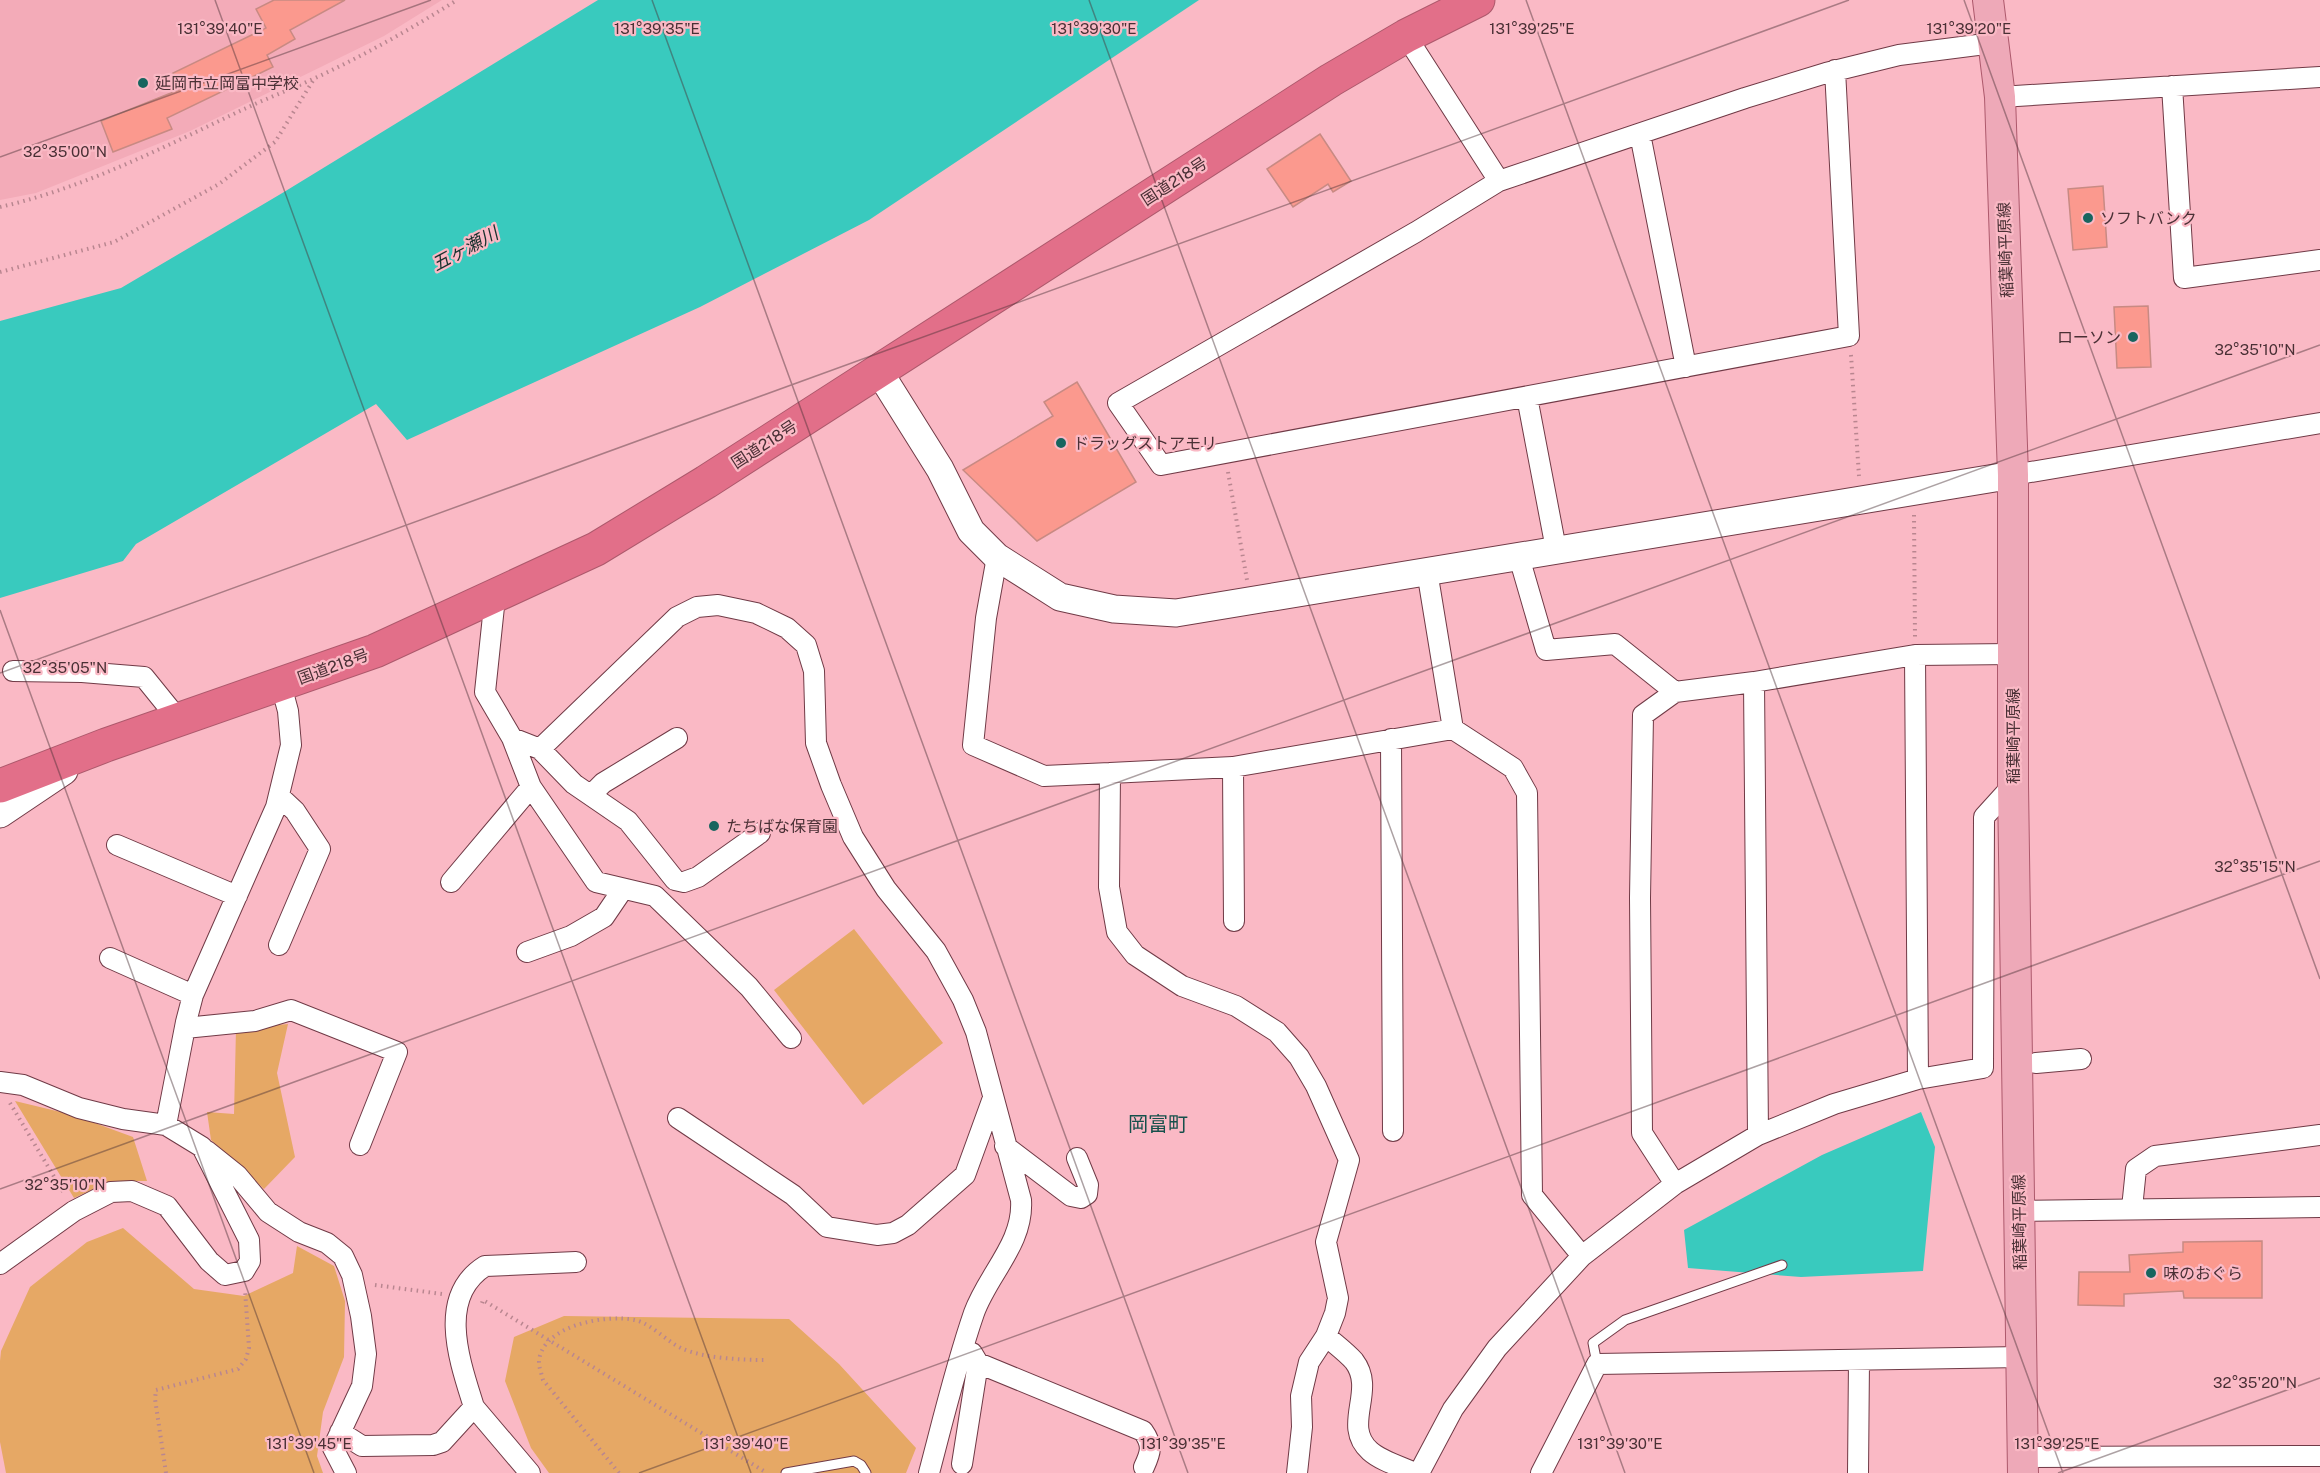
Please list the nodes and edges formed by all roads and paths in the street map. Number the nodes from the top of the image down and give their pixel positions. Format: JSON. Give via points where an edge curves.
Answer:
{"nodes":[{"id":1,"x":458,"y":0,"type":"edge"},
{"id":2,"x":1478,"y":0,"type":"edge"},
{"id":3,"x":1988,"y":0,"type":"edge"},
{"id":4,"x":1406,"y":36,"type":"junction"},
{"id":5,"x":1993,"y":43,"type":"junction"},
{"id":6,"x":1835,"y":70,"type":"junction"},
{"id":7,"x":2320,"y":77,"type":"edge"},
{"id":8,"x":315,"y":78,"type":"junction"},
{"id":9,"x":2172,"y":86,"type":"junction"},
{"id":10,"x":2000,"y":97,"type":"junction"},
{"id":11,"x":1640,"y":134,"type":"junction"},
{"id":12,"x":1499,"y":181,"type":"junction"},
{"id":13,"x":0,"y":207,"type":"edge"},
{"id":14,"x":2320,"y":260,"type":"edge"},
{"id":15,"x":0,"y":272,"type":"edge"},
{"id":16,"x":1849,"y":336,"type":"junction"},
{"id":17,"x":1686,"y":367,"type":"junction"},
{"id":18,"x":878,"y":370,"type":"junction"},
{"id":19,"x":1527,"y":397,"type":"junction"},
{"id":20,"x":2320,"y":423,"type":"edge"},
{"id":21,"x":1225,"y":453,"type":"junction"},
{"id":22,"x":2013,"y":475,"type":"junction"},
{"id":23,"x":1914,"y":490,"type":"junction"},
{"id":24,"x":1861,"y":499,"type":"junction"},
{"id":25,"x":1556,"y":549,"type":"junction"},
{"id":26,"x":997,"y":557,"type":"junction"},
{"id":27,"x":1519,"y":557,"type":"junction"},
{"id":28,"x":1427,"y":571,"type":"junction"},
{"id":29,"x":495,"y":597,"type":"junction"},
{"id":30,"x":1251,"y":601,"type":"junction"},
{"id":31,"x":2013,"y":654,"type":"junction"},
{"id":32,"x":1915,"y":656,"type":"junction"},
{"id":33,"x":13,"y":671,"type":"dead end"},
{"id":34,"x":1754,"y":682,"type":"junction"},
{"id":35,"x":281,"y":685,"type":"junction"},
{"id":36,"x":1675,"y":692,"type":"junction"},
{"id":37,"x":178,"y":720,"type":"junction"},
{"id":38,"x":1453,"y":729,"type":"junction"},
{"id":39,"x":512,"y":738,"type":"junction"},
{"id":40,"x":677,"y":738,"type":"dead end"},
{"id":41,"x":1391,"y":739,"type":"junction"},
{"id":42,"x":106,"y":744,"type":"junction"},
{"id":43,"x":540,"y":749,"type":"junction"},
{"id":44,"x":1233,"y":767,"type":"junction"},
{"id":45,"x":1110,"y":773,"type":"junction"},
{"id":46,"x":2013,"y":785,"type":"junction"},
{"id":47,"x":0,"y":786,"type":"edge"},
{"id":48,"x":531,"y":787,"type":"junction"},
{"id":49,"x":592,"y":794,"type":"junction"},
{"id":50,"x":279,"y":796,"type":"junction"},
{"id":51,"x":0,"y":814,"type":"edge"},
{"id":52,"x":760,"y":833,"type":"dead end"},
{"id":53,"x":117,"y":845,"type":"dead end"},
{"id":54,"x":451,"y":882,"type":"dead end"},
{"id":55,"x":623,"y":889,"type":"junction"},
{"id":56,"x":237,"y":896,"type":"junction"},
{"id":57,"x":1234,"y":921,"type":"dead end"},
{"id":58,"x":279,"y":945,"type":"dead end"},
{"id":59,"x":527,"y":952,"type":"dead end"},
{"id":60,"x":110,"y":958,"type":"dead end"},
{"id":61,"x":194,"y":995,"type":"junction"},
{"id":62,"x":185,"y":1028,"type":"junction"},
{"id":63,"x":791,"y":1038,"type":"dead end"},
{"id":64,"x":2081,"y":1059,"type":"dead end"},
{"id":65,"x":2036,"y":1063,"type":"dead end"},
{"id":66,"x":1918,"y":1079,"type":"junction"},
{"id":67,"x":3,"y":1089,"type":"edge"},
{"id":68,"x":993,"y":1098,"type":"junction"},
{"id":69,"x":678,"y":1118,"type":"dead end"},
{"id":70,"x":166,"y":1125,"type":"junction"},
{"id":71,"x":1393,"y":1131,"type":"dead end"},
{"id":72,"x":1758,"y":1135,"type":"junction"},
{"id":73,"x":2320,"y":1135,"type":"edge"},
{"id":74,"x":360,"y":1144,"type":"dead end"},
{"id":75,"x":1005,"y":1146,"type":"junction"},
{"id":76,"x":202,"y":1147,"type":"junction"},
{"id":77,"x":1077,"y":1158,"type":"dead end"},
{"id":78,"x":1675,"y":1184,"type":"junction"},
{"id":79,"x":2320,"y":1207,"type":"edge"},
{"id":80,"x":2132,"y":1208,"type":"junction"},
{"id":81,"x":74,"y":1211,"type":"junction"},
{"id":82,"x":2019,"y":1211,"type":"junction"},
{"id":83,"x":1582,"y":1256,"type":"junction"},
{"id":84,"x":576,"y":1262,"type":"dead end"},
{"id":85,"x":0,"y":1264,"type":"edge"},
{"id":86,"x":1782,"y":1265,"type":"dead end"},
{"id":87,"x":244,"y":1271,"type":"junction"},
{"id":88,"x":354,"y":1283,"type":"junction"},
{"id":89,"x":460,"y":1296,"type":"junction"},
{"id":90,"x":479,"y":1311,"type":"dead end"},
{"id":91,"x":1326,"y":1336,"type":"junction"},
{"id":92,"x":549,"y":1341,"type":"junction"},
{"id":93,"x":966,"y":1341,"type":"junction"},
{"id":94,"x":2021,"y":1357,"type":"junction"},
{"id":95,"x":765,"y":1360,"type":"dead end"},
{"id":96,"x":1859,"y":1360,"type":"junction"},
{"id":97,"x":978,"y":1363,"type":"junction"},
{"id":98,"x":1597,"y":1364,"type":"junction"},
{"id":99,"x":474,"y":1407,"type":"junction"},
{"id":100,"x":340,"y":1432,"type":"junction"},
{"id":101,"x":2320,"y":1456,"type":"edge"},
{"id":102,"x":962,"y":1464,"type":"dead end"},
{"id":103,"x":2023,"y":1465,"type":"edge"},
{"id":104,"x":1144,"y":1467,"type":"dead end"},
{"id":105,"x":166,"y":1473,"type":"edge"},
{"id":106,"x":346,"y":1473,"type":"edge"},
{"id":107,"x":531,"y":1473,"type":"edge"},
{"id":108,"x":619,"y":1473,"type":"edge"},
{"id":109,"x":767,"y":1473,"type":"edge"},
{"id":110,"x":786,"y":1473,"type":"edge"},
{"id":111,"x":866,"y":1473,"type":"edge"},
{"id":112,"x":929,"y":1473,"type":"edge"},
{"id":113,"x":1297,"y":1473,"type":"edge"},
{"id":114,"x":1417,"y":1473,"type":"edge"},
{"id":115,"x":1541,"y":1473,"type":"edge"},
{"id":116,"x":1858,"y":1473,"type":"edge"}],
"edges":[{"from":1,"to":8,"type":"path","via":[[404,33]]},
{"from":2,"to":4,"type":"highway","name":"国道218号"},
{"from":3,"to":5,"type":"main road","name":"稲葉崎平原線"},
{"from":4,"to":12,"type":"street"},
{"from":4,"to":18,"type":"highway","name":"国道218号"},
{"from":5,"to":6,"type":"street","via":[[1899,55]]},
{"from":5,"to":10,"type":"main road","name":"稲葉崎平原線"},
{"from":6,"to":11,"type":"street"},
{"from":6,"to":16,"type":"street"},
{"from":7,"to":9,"type":"street"},
{"from":8,"to":13,"type":"path","via":[[165,147],[34,199]]},
{"from":8,"to":15,"type":"path","via":[[275,142],[219,184],[114,242]]},
{"from":9,"to":10,"type":"street"},
{"from":9,"to":14,"type":"street","via":[[2184,278]]},
{"from":10,"to":22,"type":"main road","name":"稲葉崎平原線"},
{"from":11,"to":12,"type":"street"},
{"from":11,"to":17,"type":"street"},
{"from":12,"to":21,"type":"street","via":[[1118,403],[1161,465]]},
{"from":16,"to":17,"type":"street"},
{"from":16,"to":24,"type":"path"},
{"from":17,"to":19,"type":"street"},
{"from":18,"to":26,"type":"street","via":[[940,469],[971,531]]},
{"from":18,"to":29,"type":"highway","name":"国道218号","via":[[596,549]]},
{"from":19,"to":21,"type":"street"},
{"from":19,"to":25,"type":"street"},
{"from":20,"to":22,"type":"street"},
{"from":21,"to":30,"type":"path"},
{"from":22,"to":23,"type":"street"},
{"from":22,"to":31,"type":"main road","name":"稲葉崎平原線"},
{"from":23,"to":24,"type":"street"},
{"from":23,"to":32,"type":"path"},
{"from":24,"to":25,"type":"street"},
{"from":25,"to":27,"type":"street"},
{"from":26,"to":30,"type":"street","via":[[1060,597],[1114,609],[1176,613]]},
{"from":26,"to":45,"type":"street","via":[[986,618],[973,745],[1044,776]]},
{"from":27,"to":28,"type":"street"},
{"from":27,"to":36,"type":"street","via":[[1546,650],[1616,644]]},
{"from":28,"to":30,"type":"street"},
{"from":28,"to":38,"type":"street"},
{"from":29,"to":35,"type":"highway","name":"国道218号","via":[[375,651]]},
{"from":29,"to":39,"type":"street","via":[[485,692]]},
{"from":31,"to":32,"type":"street"},
{"from":31,"to":46,"type":"main road","name":"稲葉崎平原線"},
{"from":32,"to":34,"type":"street"},
{"from":32,"to":66,"type":"street"},
{"from":33,"to":37,"type":"street","via":[[144,677]]},
{"from":34,"to":36,"type":"street"},
{"from":34,"to":72,"type":"street"},
{"from":35,"to":37,"type":"highway","name":"国道218号"},
{"from":35,"to":50,"type":"street","via":[[291,745]]},
{"from":36,"to":78,"type":"street","via":[[1643,715],[1640,898],[1642,1133]]},
{"from":37,"to":42,"type":"highway","name":"国道218号"},
{"from":38,"to":41,"type":"street"},
{"from":38,"to":83,"type":"street","via":[[1513,768],[1527,793],[1532,1195]]},
{"from":39,"to":43,"type":"street"},
{"from":39,"to":48,"type":"street"},
{"from":40,"to":49,"type":"street","via":[[603,783]]},
{"from":41,"to":44,"type":"street"},
{"from":41,"to":71,"type":"street"},
{"from":42,"to":47,"type":"highway","name":"国道218号"},
{"from":42,"to":51,"type":"street"},
{"from":43,"to":49,"type":"street","via":[[574,784]]},
{"from":43,"to":68,"type":"street","via":[[677,617],[697,607],[718,605],[747,611],[787,628],[806,645],[814,671],[816,743],[853,837],[886,890],[936,951],[963,1000],[976,1032]]},
{"from":44,"to":45,"type":"street"},
{"from":44,"to":57,"type":"street"},
{"from":45,"to":91,"type":"street","via":[[1109,887],[1117,932],[1135,955],[1182,986],[1236,1006],[1277,1032],[1316,1086],[1349,1160],[1326,1242],[1338,1298]]},
{"from":46,"to":66,"type":"street","via":[[1984,817],[1990,1067]]},
{"from":46,"to":82,"type":"main road","name":"稲葉崎平原線"},
{"from":48,"to":54,"type":"street"},
{"from":48,"to":55,"type":"street","via":[[596,882]]},
{"from":49,"to":52,"type":"street","via":[[628,821],[675,879],[684,882],[698,877]]},
{"from":50,"to":56,"type":"street"},
{"from":50,"to":58,"type":"street","via":[[295,811],[320,849]]},
{"from":53,"to":56,"type":"street"},
{"from":55,"to":59,"type":"street","via":[[604,917],[571,936]]},
{"from":55,"to":63,"type":"street","via":[[655,896],[749,987]]},
{"from":56,"to":61,"type":"street"},
{"from":60,"to":61,"type":"street"},
{"from":61,"to":62,"type":"street"},
{"from":62,"to":70,"type":"street"},
{"from":62,"to":74,"type":"street","via":[[255,1021],[291,1010],[397,1052]]},
{"from":64,"to":65,"type":"street"},
{"from":66,"to":72,"type":"street","via":[[1834,1104]]},
{"from":67,"to":70,"type":"street","via":[[23,1085],[79,1108]]},
{"from":67,"to":81,"type":"path"},
{"from":68,"to":69,"type":"street","via":[[965,1175],[908,1225],[893,1233],[877,1235],[827,1227],[793,1195]]},
{"from":68,"to":75,"type":"street"},
{"from":70,"to":76,"type":"street"},
{"from":72,"to":78,"type":"street"},
{"from":73,"to":80,"type":"street","via":[[2155,1156],[2136,1169]]},
{"from":75,"to":77,"type":"street","via":[[1071,1196],[1080,1198],[1087,1194],[1088,1185]]},
{"from":75,"to":93,"type":"street","via":[[1022,1216],[1016,1236],[975,1311]]},
{"from":76,"to":87,"type":"street","via":[[249,1240],[250,1261]]},
{"from":76,"to":88,"type":"street","via":[[237,1175],[268,1212],[299,1232],[327,1243],[343,1256]]},
{"from":78,"to":83,"type":"street"},
{"from":79,"to":80,"type":"street"},
{"from":80,"to":82,"type":"street"},
{"from":81,"to":85,"type":"street"},
{"from":81,"to":87,"type":"street","via":[[111,1192],[132,1191],[153,1198],[167,1206],[209,1261],[225,1275]]},
{"from":82,"to":94,"type":"main road","name":"稲葉崎平原線"},
{"from":83,"to":114,"type":"street","via":[[1497,1348],[1454,1409]]},
{"from":84,"to":89,"type":"street","via":[[485,1266],[472,1274]]},
{"from":86,"to":98,"type":"lane","via":[[1625,1320],[1593,1343]]},
{"from":87,"to":105,"type":"path","via":[[249,1348],[246,1359],[238,1369],[156,1390],[154,1399]]},
{"from":88,"to":89,"type":"path"},
{"from":88,"to":100,"type":"street","via":[[366,1354],[363,1386]]},
{"from":89,"to":99,"type":"street","via":[[456,1333]]},
{"from":90,"to":92,"type":"path","via":[[483,1300]]},
{"from":91,"to":113,"type":"street","via":[[1309,1362],[1302,1396]]},
{"from":91,"to":114,"type":"street","via":[[1354,1361],[1360,1375],[1363,1388],[1356,1427],[1361,1441],[1371,1453]]},
{"from":92,"to":95,"type":"path","via":[[556,1333],[574,1326],[609,1318],[637,1320],[683,1349],[735,1360]]},
{"from":92,"to":108,"type":"path","via":[[539,1361],[543,1380]]},
{"from":92,"to":109,"type":"path"},
{"from":93,"to":97,"type":"street"},
{"from":93,"to":112,"type":"street"},
{"from":94,"to":96,"type":"street"},
{"from":94,"to":103,"type":"main road","name":"稲葉崎平原線"},
{"from":96,"to":98,"type":"street"},
{"from":96,"to":116,"type":"street"},
{"from":97,"to":102,"type":"street"},
{"from":97,"to":104,"type":"street","via":[[1143,1431],[1151,1451]]},
{"from":98,"to":115,"type":"street"},
{"from":99,"to":100,"type":"street","via":[[442,1442],[433,1445],[362,1446]]},
{"from":99,"to":107,"type":"street"},
{"from":100,"to":106,"type":"street","via":[[333,1448]]},
{"from":101,"to":103,"type":"street"},
{"from":110,"to":111,"type":"lane","via":[[854,1461]]}]}
